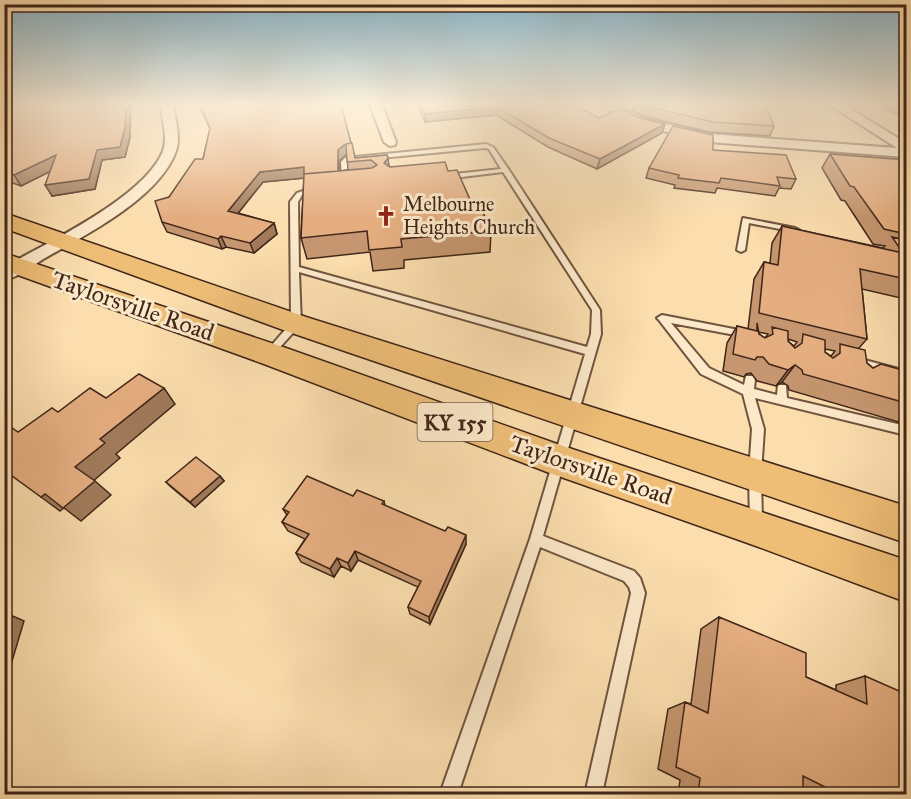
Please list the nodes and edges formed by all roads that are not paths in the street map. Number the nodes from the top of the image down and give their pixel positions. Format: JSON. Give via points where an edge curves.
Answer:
{"nodes":[{"id":1,"x":171,"y":142,"type":"edge"},
{"id":2,"x":390,"y":142,"type":"edge"},
{"id":3,"x":765,"y":142,"type":"edge"},
{"id":4,"x":906,"y":153,"type":"edge"},
{"id":5,"x":396,"y":155,"type":"junction"},
{"id":6,"x":506,"y":170,"type":"junction"},
{"id":7,"x":437,"y":177,"type":"edge"},
{"id":8,"x":345,"y":186,"type":"junction"},
{"id":9,"x":355,"y":186,"type":"edge"},
{"id":10,"x":335,"y":187,"type":"edge"},
{"id":11,"x":326,"y":188,"type":"edge"},
{"id":12,"x":4,"y":220,"type":"edge"},
{"id":13,"x":805,"y":232,"type":"edge"},
{"id":14,"x":62,"y":240,"type":"junction"},
{"id":15,"x":741,"y":250,"type":"dead end"},
{"id":16,"x":9,"y":267,"type":"edge"},
{"id":17,"x":295,"y":268,"type":"junction"},
{"id":18,"x":296,"y":324,"type":"junction"},
{"id":19,"x":754,"y":343,"type":"edge"},
{"id":20,"x":591,"y":352,"type":"junction"},
{"id":21,"x":269,"y":354,"type":"junction"},
{"id":22,"x":853,"y":364,"type":"edge"},
{"id":23,"x":906,"y":375,"type":"edge"},
{"id":24,"x":750,"y":379,"type":"edge"},
{"id":25,"x":782,"y":388,"type":"edge"},
{"id":26,"x":748,"y":392,"type":"junction"},
{"id":27,"x":782,"y":400,"type":"junction"},
{"id":28,"x":572,"y":416,"type":"junction"},
{"id":29,"x":906,"y":431,"type":"edge"},
{"id":30,"x":560,"y":461,"type":"junction"},
{"id":31,"x":755,"y":473,"type":"junction"},
{"id":32,"x":906,"y":525,"type":"edge"},
{"id":33,"x":756,"y":527,"type":"junction"},
{"id":34,"x":536,"y":539,"type":"junction"},
{"id":35,"x":906,"y":581,"type":"edge"},
{"id":36,"x":449,"y":795,"type":"edge"},
{"id":37,"x":594,"y":795,"type":"edge"}],
"edges":[{"from":1,"to":14,"type":"street","via":[[160,169],[142,188]]},
{"from":2,"to":5,"type":"lane"},
{"from":3,"to":4,"type":"street"},
{"from":5,"to":6,"type":"lane","via":[[486,146],[492,148]]},
{"from":5,"to":8,"type":"lane","via":[[345,160]]},
{"from":6,"to":7,"type":"lane"},
{"from":6,"to":20,"type":"lane","via":[[596,310]]},
{"from":8,"to":9,"type":"lane"},
{"from":8,"to":10,"type":"lane"},
{"from":11,"to":17,"type":"lane","via":[[306,190],[294,202]]},
{"from":12,"to":14,"type":"main road","name":"Taylorsville Road","number":"KY 155"},
{"from":13,"to":15,"type":"lane","via":[[746,220]]},
{"from":14,"to":16,"type":"street"},
{"from":14,"to":18,"type":"main road","name":"Taylorsville Road","number":"KY 155"},
{"from":16,"to":21,"type":"main road","name":"Taylorsville Road","number":"KY 155"},
{"from":17,"to":18,"type":"lane"},
{"from":17,"to":20,"type":"lane"},
{"from":18,"to":21,"type":"lane"},
{"from":18,"to":28,"type":"main road","name":"Taylorsville Road","number":"KY 155"},
{"from":19,"to":26,"type":"lane","via":[[753,336],[662,318],[705,371]]},
{"from":20,"to":28,"type":"lane"},
{"from":21,"to":30,"type":"main road","name":"Taylorsville Road","number":"KY 155"},
{"from":22,"to":23,"type":"lane"},
{"from":24,"to":26,"type":"lane"},
{"from":25,"to":27,"type":"lane"},
{"from":26,"to":27,"type":"lane"},
{"from":26,"to":31,"type":"lane","via":[[758,429]]},
{"from":27,"to":29,"type":"lane","via":[[820,404]]},
{"from":28,"to":30,"type":"lane"},
{"from":28,"to":31,"type":"main road","name":"Taylorsville Road","number":"KY 155"},
{"from":30,"to":33,"type":"main road","name":"Taylorsville Road","number":"KY 155"},
{"from":30,"to":34,"type":"lane"},
{"from":31,"to":32,"type":"main road","name":"Taylorsville Road","number":"KY 155"},
{"from":31,"to":33,"type":"lane"},
{"from":33,"to":35,"type":"main road","name":"Taylorsville Road","number":"KY 155"},
{"from":34,"to":36,"type":"lane"},
{"from":34,"to":37,"type":"lane","via":[[629,576],[638,592]]}]}
